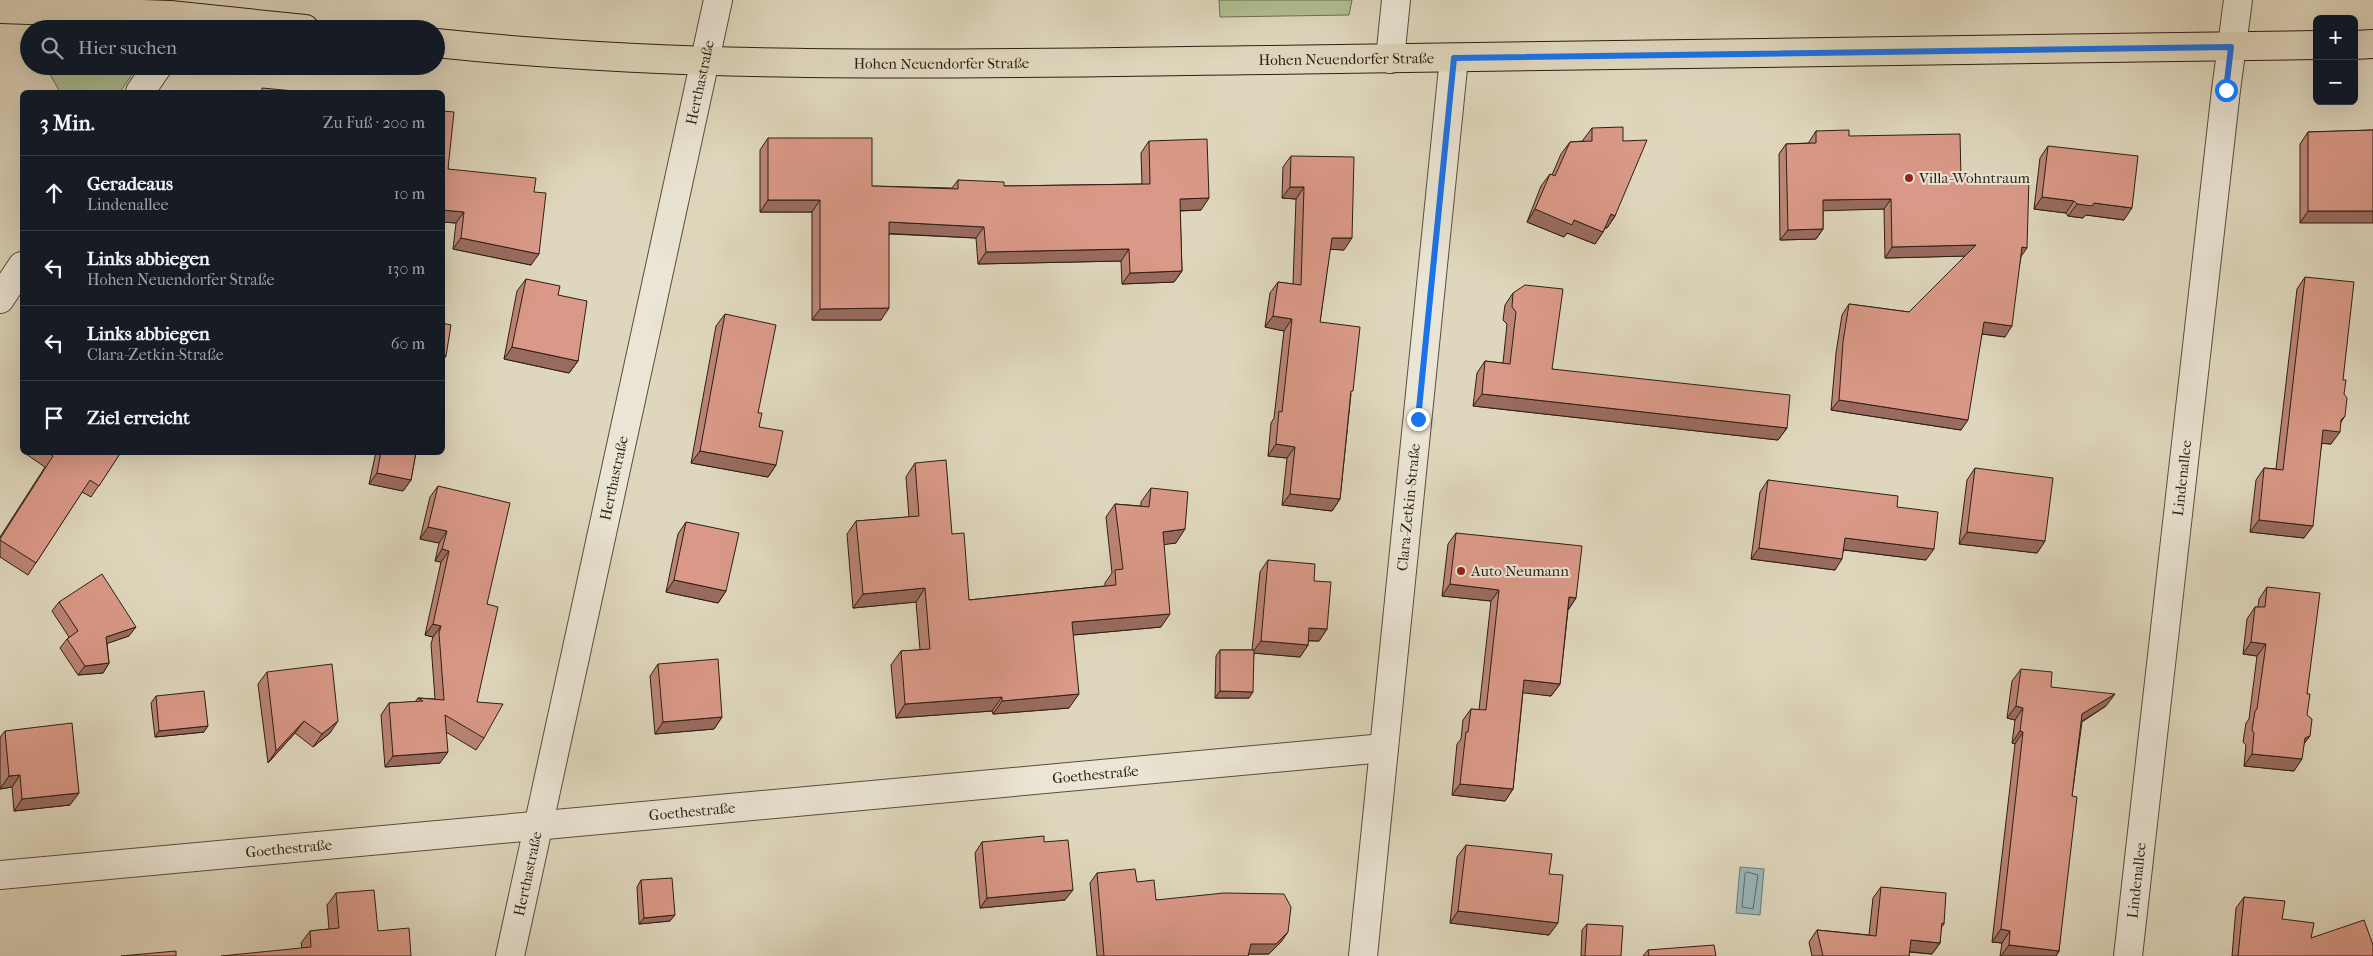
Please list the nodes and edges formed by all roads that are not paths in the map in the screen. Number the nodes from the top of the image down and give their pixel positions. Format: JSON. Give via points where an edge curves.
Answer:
{"nodes":[{"id":1,"x":718,"y":0,"type":"edge"},
{"id":2,"x":1396,"y":0,"type":"edge"},
{"id":3,"x":2238,"y":0,"type":"edge"},
{"id":4,"x":0,"y":9,"type":"edge"},
{"id":5,"x":143,"y":20,"type":"edge"},
{"id":6,"x":445,"y":43,"type":"edge"},
{"id":7,"x":2373,"y":44,"type":"edge"},
{"id":8,"x":2313,"y":45,"type":"edge"},
{"id":9,"x":2358,"y":45,"type":"edge"},
{"id":10,"x":2231,"y":47,"type":"junction"},
{"id":11,"x":1390,"y":58,"type":"junction"},
{"id":12,"x":1454,"y":58,"type":"junction"},
{"id":13,"x":705,"y":60,"type":"junction"},
{"id":14,"x":152,"y":75,"type":"edge"},
{"id":15,"x":141,"y":90,"type":"edge"},
{"id":16,"x":20,"y":269,"type":"edge"},
{"id":17,"x":0,"y":299,"type":"edge"},
{"id":18,"x":1384,"y":748,"type":"junction"},
{"id":19,"x":538,"y":826,"type":"junction"},
{"id":20,"x":0,"y":875,"type":"edge"},
{"id":21,"x":510,"y":956,"type":"edge"},
{"id":22,"x":1362,"y":956,"type":"edge"},
{"id":23,"x":2128,"y":956,"type":"edge"}],
"edges":[{"from":1,"to":13,"type":"street","name":"Herthastraße"},
{"from":2,"to":11,"type":"street"},
{"from":3,"to":10,"type":"street","name":"Lindenallee"},
{"from":4,"to":5,"type":"main road"},
{"from":6,"to":13,"type":"main road","name":"Hohen Neuendorfer Straße","via":[[564,54]]},
{"from":7,"to":9,"type":"main road"},
{"from":8,"to":10,"type":"main road","name":"Hohen Neuendorfer Straße"},
{"from":10,"to":12,"type":"main road","name":"Hohen Neuendorfer Straße"},
{"from":10,"to":23,"type":"street","name":"Lindenallee"},
{"from":11,"to":12,"type":"main road","name":"Hohen Neuendorfer Straße"},
{"from":11,"to":13,"type":"main road","name":"Hohen Neuendorfer Straße","via":[[948,63]]},
{"from":12,"to":18,"type":"street","name":"Clara-Zetkin-Straße"},
{"from":13,"to":19,"type":"street","name":"Herthastraße"},
{"from":14,"to":15,"type":"street"},
{"from":16,"to":17,"type":"street"},
{"from":18,"to":19,"type":"street","name":"Goethestraße"},
{"from":18,"to":22,"type":"street","name":"Clara-Zetkin-Straße"},
{"from":19,"to":20,"type":"street","name":"Goethestraße"},
{"from":19,"to":21,"type":"street","name":"Herthastraße"}]}
